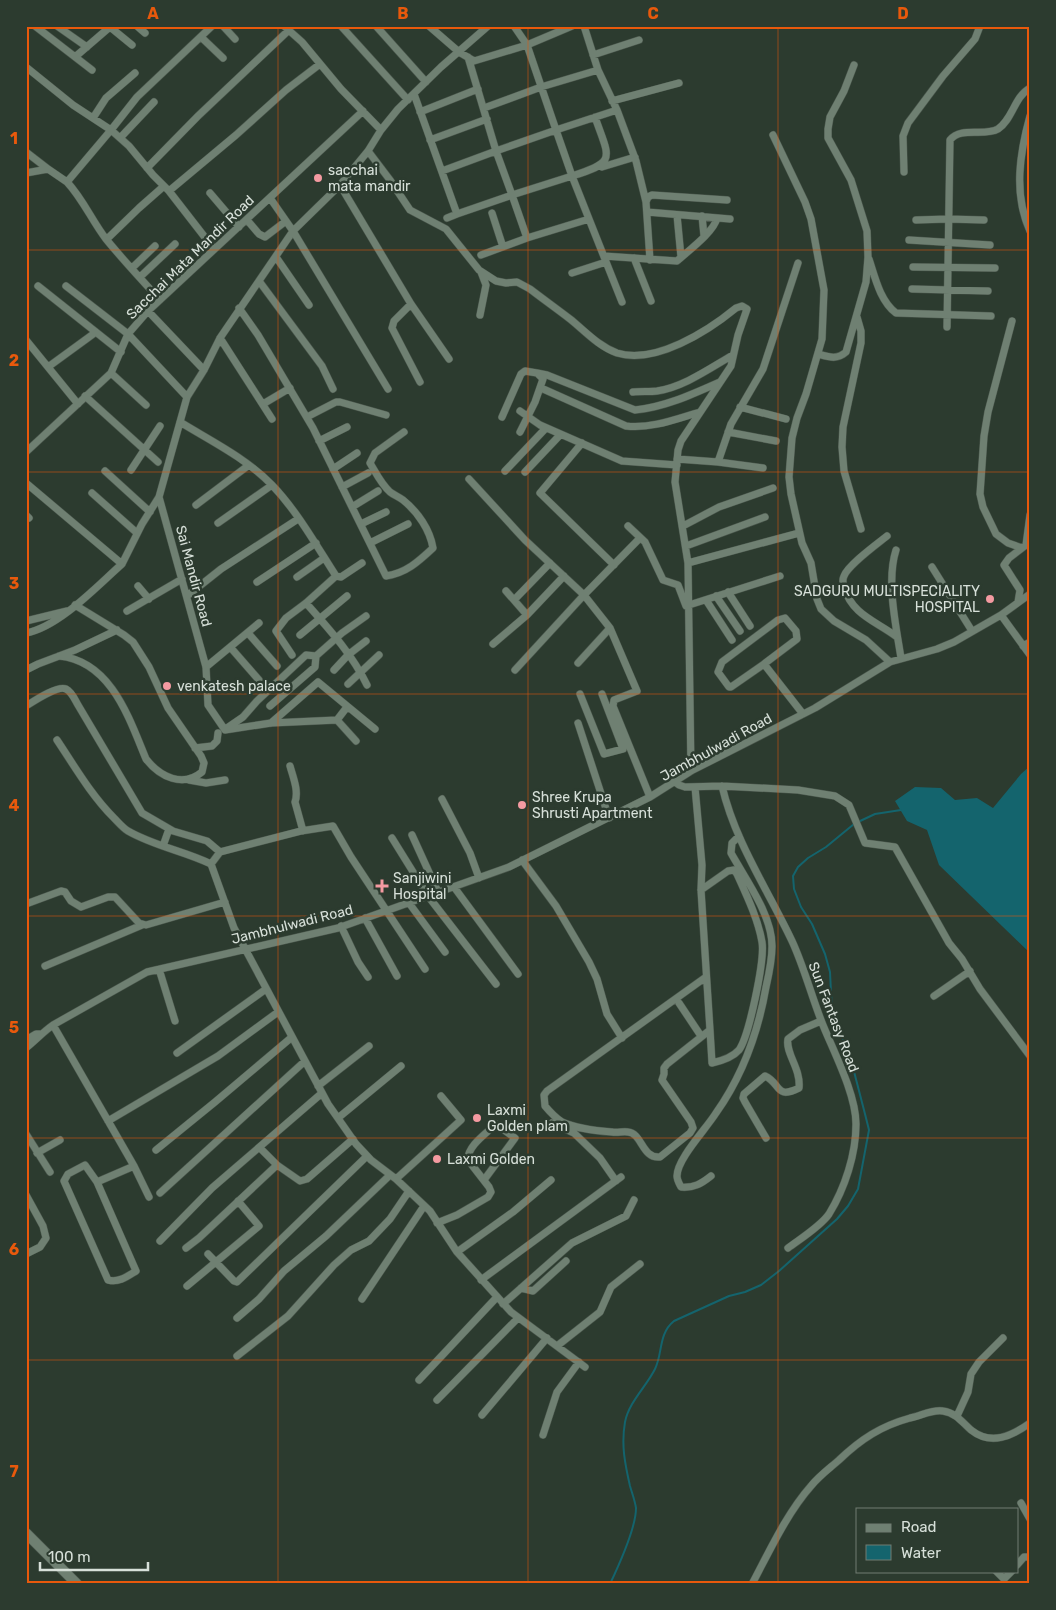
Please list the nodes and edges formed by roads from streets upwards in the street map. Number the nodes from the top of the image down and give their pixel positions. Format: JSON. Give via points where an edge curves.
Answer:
{"nodes":[{"id":1,"x":35,"y":26,"type":"edge"},
{"id":2,"x":58,"y":26,"type":"edge"},
{"id":3,"x":137,"y":26,"type":"edge"},
{"id":4,"x":212,"y":26,"type":"edge"},
{"id":5,"x":223,"y":26,"type":"edge"},
{"id":6,"x":341,"y":26,"type":"edge"},
{"id":7,"x":376,"y":26,"type":"edge"},
{"id":8,"x":429,"y":26,"type":"edge"},
{"id":9,"x":488,"y":26,"type":"edge"},
{"id":10,"x":514,"y":26,"type":"edge"},
{"id":11,"x":572,"y":26,"type":"edge"},
{"id":12,"x":584,"y":26,"type":"edge"},
{"id":13,"x":980,"y":26,"type":"edge"},
{"id":14,"x":111,"y":27,"type":"edge"},
{"id":15,"x":286,"y":28,"type":"edge"},
{"id":16,"x":145,"y":33,"type":"dead end"},
{"id":17,"x":201,"y":37,"type":"junction"},
{"id":18,"x":235,"y":40,"type":"dead end"},
{"id":19,"x":639,"y":40,"type":"dead end"},
{"id":20,"x":132,"y":45,"type":"dead end"},
{"id":21,"x":527,"y":45,"type":"junction"},
{"id":22,"x":86,"y":47,"type":"junction"},
{"id":23,"x":460,"y":52,"type":"junction"},
{"id":24,"x":593,"y":55,"type":"junction"},
{"id":25,"x":75,"y":57,"type":"junction"},
{"id":26,"x":468,"y":57,"type":"junction"},
{"id":27,"x":223,"y":58,"type":"dead end"},
{"id":28,"x":320,"y":64,"type":"junction"},
{"id":29,"x":854,"y":65,"type":"dead end"},
{"id":30,"x":26,"y":67,"type":"edge"},
{"id":31,"x":92,"y":70,"type":"dead end"},
{"id":32,"x":598,"y":70,"type":"junction"},
{"id":33,"x":134,"y":73,"type":"dead end"},
{"id":34,"x":426,"y":82,"type":"junction"},
{"id":35,"x":680,"y":82,"type":"dead end"},
{"id":36,"x":542,"y":87,"type":"junction"},
{"id":37,"x":1030,"y":88,"type":"edge"},
{"id":38,"x":478,"y":89,"type":"junction"},
{"id":39,"x":414,"y":94,"type":"junction"},
{"id":40,"x":408,"y":100,"type":"junction"},
{"id":41,"x":612,"y":101,"type":"junction"},
{"id":42,"x":154,"y":102,"type":"dead end"},
{"id":43,"x":484,"y":108,"type":"junction"},
{"id":44,"x":616,"y":110,"type":"junction"},
{"id":45,"x":363,"y":111,"type":"junction"},
{"id":46,"x":420,"y":112,"type":"junction"},
{"id":47,"x":1030,"y":116,"type":"edge"},
{"id":48,"x":595,"y":117,"type":"junction"},
{"id":49,"x":93,"y":118,"type":"junction"},
{"id":50,"x":487,"y":119,"type":"junction"},
{"id":51,"x":112,"y":130,"type":"junction"},
{"id":52,"x":381,"y":130,"type":"junction"},
{"id":53,"x":556,"y":130,"type":"junction"},
{"id":54,"x":773,"y":136,"type":"dead end"},
{"id":55,"x":120,"y":138,"type":"junction"},
{"id":56,"x":430,"y":140,"type":"junction"},
{"id":57,"x":368,"y":151,"type":"junction"},
{"id":58,"x":496,"y":151,"type":"junction"},
{"id":59,"x":26,"y":152,"type":"edge"},
{"id":60,"x":635,"y":157,"type":"junction"},
{"id":61,"x":147,"y":168,"type":"junction"},
{"id":62,"x":596,"y":168,"type":"junction"},
{"id":63,"x":48,"y":169,"type":"junction"},
{"id":64,"x":442,"y":171,"type":"junction"},
{"id":65,"x":904,"y":172,"type":"dead end"},
{"id":66,"x":26,"y":173,"type":"edge"},
{"id":67,"x":572,"y":176,"type":"junction"},
{"id":68,"x":67,"y":182,"type":"junction"},
{"id":69,"x":340,"y":185,"type":"junction"},
{"id":70,"x":167,"y":189,"type":"junction"},
{"id":71,"x":210,"y":193,"type":"dead end"},
{"id":72,"x":512,"y":195,"type":"junction"},
{"id":73,"x":270,"y":198,"type":"junction"},
{"id":74,"x":727,"y":200,"type":"dead end"},
{"id":75,"x":646,"y":202,"type":"junction"},
{"id":76,"x":492,"y":212,"type":"dead end"},
{"id":77,"x":647,"y":212,"type":"junction"},
{"id":78,"x":457,"y":214,"type":"junction"},
{"id":79,"x":677,"y":215,"type":"junction"},
{"id":80,"x":702,"y":216,"type":"junction"},
{"id":81,"x":447,"y":218,"type":"dead end"},
{"id":82,"x":717,"y":218,"type":"junction"},
{"id":83,"x":589,"y":219,"type":"junction"},
{"id":84,"x":730,"y":219,"type":"dead end"},
{"id":85,"x":948,"y":219,"type":"junction"},
{"id":86,"x":247,"y":220,"type":"junction"},
{"id":87,"x":916,"y":220,"type":"dead end"},
{"id":88,"x":984,"y":220,"type":"dead end"},
{"id":89,"x":286,"y":221,"type":"junction"},
{"id":90,"x":239,"y":227,"type":"junction"},
{"id":91,"x":293,"y":231,"type":"junction"},
{"id":92,"x":1030,"y":231,"type":"edge"},
{"id":93,"x":704,"y":236,"type":"junction"},
{"id":94,"x":527,"y":238,"type":"junction"},
{"id":95,"x":107,"y":239,"type":"junction"},
{"id":96,"x":909,"y":240,"type":"dead end"},
{"id":97,"x":948,"y":242,"type":"junction"},
{"id":98,"x":175,"y":244,"type":"dead end"},
{"id":99,"x":990,"y":245,"type":"dead end"},
{"id":100,"x":155,"y":246,"type":"dead end"},
{"id":101,"x":503,"y":247,"type":"junction"},
{"id":102,"x":214,"y":250,"type":"junction"},
{"id":103,"x":481,"y":255,"type":"dead end"},
{"id":104,"x":276,"y":257,"type":"junction"},
{"id":105,"x":681,"y":257,"type":"junction"},
{"id":106,"x":868,"y":257,"type":"junction"},
{"id":107,"x":634,"y":258,"type":"junction"},
{"id":108,"x":605,"y":259,"type":"junction"},
{"id":109,"x":650,"y":260,"type":"junction"},
{"id":110,"x":798,"y":263,"type":"dead end"},
{"id":111,"x":913,"y":267,"type":"dead end"},
{"id":112,"x":947,"y":267,"type":"junction"},
{"id":113,"x":132,"y":268,"type":"junction"},
{"id":114,"x":994,"y":268,"type":"dead end"},
{"id":115,"x":481,"y":271,"type":"junction"},
{"id":116,"x":572,"y":272,"type":"dead end"},
{"id":117,"x":140,"y":277,"type":"junction"},
{"id":118,"x":259,"y":281,"type":"junction"},
{"id":119,"x":38,"y":286,"type":"dead end"},
{"id":120,"x":66,"y":286,"type":"dead end"},
{"id":121,"x":912,"y":288,"type":"dead end"},
{"id":122,"x":947,"y":290,"type":"junction"},
{"id":123,"x":988,"y":291,"type":"dead end"},
{"id":124,"x":160,"y":300,"type":"junction"},
{"id":125,"x":651,"y":301,"type":"dead end"},
{"id":126,"x":622,"y":302,"type":"dead end"},
{"id":127,"x":411,"y":304,"type":"junction"},
{"id":128,"x":310,"y":305,"type":"dead end"},
{"id":129,"x":240,"y":308,"type":"junction"},
{"id":130,"x":148,"y":311,"type":"junction"},
{"id":131,"x":480,"y":315,"type":"dead end"},
{"id":132,"x":856,"y":315,"type":"junction"},
{"id":133,"x":947,"y":315,"type":"junction"},
{"id":134,"x":991,"y":316,"type":"dead end"},
{"id":135,"x":1012,"y":321,"type":"dead end"},
{"id":136,"x":947,"y":327,"type":"dead end"},
{"id":137,"x":96,"y":332,"type":"junction"},
{"id":138,"x":128,"y":334,"type":"junction"},
{"id":139,"x":220,"y":338,"type":"junction"},
{"id":140,"x":26,"y":340,"type":"edge"},
{"id":141,"x":121,"y":352,"type":"junction"},
{"id":142,"x":818,"y":354,"type":"junction"},
{"id":143,"x":733,"y":355,"type":"junction"},
{"id":144,"x":450,"y":359,"type":"dead end"},
{"id":145,"x":48,"y":367,"type":"junction"},
{"id":146,"x":204,"y":370,"type":"junction"},
{"id":147,"x":111,"y":373,"type":"junction"},
{"id":148,"x":537,"y":373,"type":"junction"},
{"id":149,"x":420,"y":382,"type":"dead end"},
{"id":150,"x":721,"y":382,"type":"junction"},
{"id":151,"x":290,"y":388,"type":"junction"},
{"id":152,"x":333,"y":388,"type":"dead end"},
{"id":153,"x":541,"y":388,"type":"junction"},
{"id":154,"x":388,"y":389,"type":"dead end"},
{"id":155,"x":633,"y":392,"type":"dead end"},
{"id":156,"x":85,"y":396,"type":"junction"},
{"id":157,"x":187,"y":397,"type":"junction"},
{"id":158,"x":78,"y":404,"type":"junction"},
{"id":159,"x":263,"y":404,"type":"junction"},
{"id":160,"x":146,"y":405,"type":"dead end"},
{"id":161,"x":740,"y":407,"type":"junction"},
{"id":162,"x":520,"y":411,"type":"dead end"},
{"id":163,"x":700,"y":412,"type":"junction"},
{"id":164,"x":386,"y":415,"type":"dead end"},
{"id":165,"x":307,"y":417,"type":"junction"},
{"id":166,"x":502,"y":417,"type":"dead end"},
{"id":167,"x":528,"y":417,"type":"junction"},
{"id":168,"x":272,"y":419,"type":"dead end"},
{"id":169,"x":786,"y":419,"type":"dead end"},
{"id":170,"x":180,"y":422,"type":"junction"},
{"id":171,"x":160,"y":426,"type":"dead end"},
{"id":172,"x":347,"y":427,"type":"dead end"},
{"id":173,"x":546,"y":428,"type":"junction"},
{"id":174,"x":404,"y":432,"type":"dead end"},
{"id":175,"x":520,"y":432,"type":"dead end"},
{"id":176,"x":728,"y":432,"type":"junction"},
{"id":177,"x":560,"y":434,"type":"junction"},
{"id":178,"x":320,"y":441,"type":"junction"},
{"id":179,"x":776,"y":441,"type":"dead end"},
{"id":180,"x":582,"y":443,"type":"junction"},
{"id":181,"x":144,"y":451,"type":"junction"},
{"id":182,"x":26,"y":452,"type":"edge"},
{"id":183,"x":357,"y":453,"type":"dead end"},
{"id":184,"x":158,"y":462,"type":"dead end"},
{"id":185,"x":677,"y":462,"type":"junction"},
{"id":186,"x":718,"y":462,"type":"junction"},
{"id":187,"x":249,"y":465,"type":"junction"},
{"id":188,"x":763,"y":468,"type":"dead end"},
{"id":189,"x":333,"y":469,"type":"junction"},
{"id":190,"x":131,"y":470,"type":"dead end"},
{"id":191,"x":106,"y":471,"type":"dead end"},
{"id":192,"x":505,"y":472,"type":"dead end"},
{"id":193,"x":525,"y":472,"type":"dead end"},
{"id":194,"x":368,"y":473,"type":"dead end"},
{"id":195,"x":469,"y":479,"type":"dead end"},
{"id":196,"x":26,"y":483,"type":"edge"},
{"id":197,"x":272,"y":485,"type":"junction"},
{"id":198,"x":342,"y":487,"type":"junction"},
{"id":199,"x":773,"y":488,"type":"dead end"},
{"id":200,"x":378,"y":491,"type":"dead end"},
{"id":201,"x":92,"y":492,"type":"dead end"},
{"id":202,"x":159,"y":497,"type":"junction"},
{"id":203,"x":196,"y":505,"type":"dead end"},
{"id":204,"x":352,"y":506,"type":"junction"},
{"id":205,"x":150,"y":512,"type":"junction"},
{"id":206,"x":386,"y":512,"type":"dead end"},
{"id":207,"x":1030,"y":516,"type":"edge"},
{"id":208,"x":765,"y":517,"type":"dead end"},
{"id":209,"x":298,"y":519,"type":"junction"},
{"id":210,"x":218,"y":523,"type":"dead end"},
{"id":211,"x":361,"y":524,"type":"junction"},
{"id":212,"x":408,"y":524,"type":"dead end"},
{"id":213,"x":628,"y":526,"type":"dead end"},
{"id":214,"x":683,"y":526,"type":"junction"},
{"id":215,"x":861,"y":529,"type":"dead end"},
{"id":216,"x":137,"y":533,"type":"junction"},
{"id":217,"x":800,"y":533,"type":"junction"},
{"id":218,"x":887,"y":536,"type":"dead end"},
{"id":219,"x":640,"y":538,"type":"junction"},
{"id":220,"x":370,"y":543,"type":"junction"},
{"id":221,"x":316,"y":544,"type":"junction"},
{"id":222,"x":686,"y":546,"type":"junction"},
{"id":223,"x":1022,"y":548,"type":"junction"},
{"id":224,"x":896,"y":550,"type":"dead end"},
{"id":225,"x":324,"y":558,"type":"junction"},
{"id":226,"x":362,"y":563,"type":"dead end"},
{"id":227,"x":550,"y":563,"type":"junction"},
{"id":228,"x":688,"y":563,"type":"junction"},
{"id":229,"x":122,"y":564,"type":"junction"},
{"id":230,"x":614,"y":564,"type":"junction"},
{"id":231,"x":932,"y":567,"type":"dead end"},
{"id":232,"x":336,"y":576,"type":"junction"},
{"id":233,"x":564,"y":576,"type":"junction"},
{"id":234,"x":780,"y":576,"type":"dead end"},
{"id":235,"x":297,"y":577,"type":"dead end"},
{"id":236,"x":182,"y":579,"type":"junction"},
{"id":237,"x":257,"y":582,"type":"dead end"},
{"id":238,"x":138,"y":586,"type":"dead end"},
{"id":239,"x":506,"y":591,"type":"dead end"},
{"id":240,"x":728,"y":592,"type":"junction"},
{"id":241,"x":1030,"y":594,"type":"edge"},
{"id":242,"x":584,"y":595,"type":"junction"},
{"id":243,"x":187,"y":596,"type":"junction"},
{"id":244,"x":347,"y":596,"type":"dead end"},
{"id":245,"x":716,"y":596,"type":"junction"},
{"id":246,"x":149,"y":599,"type":"junction"},
{"id":247,"x":515,"y":599,"type":"junction"},
{"id":248,"x":706,"y":600,"type":"junction"},
{"id":249,"x":1018,"y":602,"type":"junction"},
{"id":250,"x":306,"y":603,"type":"junction"},
{"id":251,"x":75,"y":605,"type":"junction"},
{"id":252,"x":689,"y":605,"type":"junction"},
{"id":253,"x":68,"y":611,"type":"junction"},
{"id":254,"x":127,"y":611,"type":"dead end"},
{"id":255,"x":528,"y":615,"type":"junction"},
{"id":256,"x":1001,"y":615,"type":"junction"},
{"id":257,"x":366,"y":616,"type":"dead end"},
{"id":258,"x":320,"y":619,"type":"junction"},
{"id":259,"x":26,"y":621,"type":"edge"},
{"id":260,"x":259,"y":624,"type":"dead end"},
{"id":261,"x":750,"y":626,"type":"dead end"},
{"id":262,"x":610,"y":628,"type":"junction"},
{"id":263,"x":116,"y":630,"type":"junction"},
{"id":264,"x":740,"y":630,"type":"dead end"},
{"id":265,"x":972,"y":632,"type":"junction"},
{"id":266,"x":26,"y":633,"type":"edge"},
{"id":267,"x":248,"y":633,"type":"junction"},
{"id":268,"x":300,"y":635,"type":"dead end"},
{"id":269,"x":897,"y":636,"type":"junction"},
{"id":270,"x":337,"y":638,"type":"junction"},
{"id":271,"x":732,"y":640,"type":"dead end"},
{"id":272,"x":366,"y":641,"type":"dead end"},
{"id":273,"x":493,"y":644,"type":"dead end"},
{"id":274,"x":1026,"y":644,"type":"edge"},
{"id":275,"x":231,"y":648,"type":"junction"},
{"id":276,"x":292,"y":655,"type":"dead end"},
{"id":277,"x":348,"y":655,"type":"junction"},
{"id":278,"x":379,"y":655,"type":"dead end"},
{"id":279,"x":1030,"y":655,"type":"edge"},
{"id":280,"x":59,"y":656,"type":"junction"},
{"id":281,"x":316,"y":656,"type":"junction"},
{"id":282,"x":900,"y":658,"type":"junction"},
{"id":283,"x":890,"y":662,"type":"junction"},
{"id":284,"x":578,"y":663,"type":"dead end"},
{"id":285,"x":764,"y":664,"type":"junction"},
{"id":286,"x":277,"y":666,"type":"dead end"},
{"id":287,"x":206,"y":667,"type":"junction"},
{"id":288,"x":26,"y":670,"type":"edge"},
{"id":289,"x":334,"y":670,"type":"dead end"},
{"id":290,"x":515,"y":670,"type":"dead end"},
{"id":291,"x":360,"y":671,"type":"junction"},
{"id":292,"x":259,"y":680,"type":"dead end"},
{"id":293,"x":348,"y":684,"type":"dead end"},
{"id":294,"x":367,"y":685,"type":"dead end"},
{"id":295,"x":580,"y":694,"type":"dead end"},
{"id":296,"x":602,"y":694,"type":"dead end"},
{"id":297,"x":26,"y":706,"type":"edge"},
{"id":298,"x":270,"y":706,"type":"dead end"},
{"id":299,"x":347,"y":707,"type":"junction"},
{"id":300,"x":803,"y":714,"type":"junction"},
{"id":301,"x":337,"y":720,"type":"junction"},
{"id":302,"x":271,"y":723,"type":"junction"},
{"id":303,"x":578,"y":723,"type":"dead end"},
{"id":304,"x":374,"y":729,"type":"dead end"},
{"id":305,"x":221,"y":732,"type":"junction"},
{"id":306,"x":57,"y":740,"type":"dead end"},
{"id":307,"x":356,"y":741,"type":"dead end"},
{"id":308,"x":195,"y":748,"type":"junction"},
{"id":309,"x":626,"y":749,"type":"junction"},
{"id":310,"x":290,"y":766,"type":"dead end"},
{"id":311,"x":691,"y":771,"type":"junction"},
{"id":312,"x":190,"y":780,"type":"junction"},
{"id":313,"x":224,"y":780,"type":"dead end"},
{"id":314,"x":675,"y":782,"type":"junction"},
{"id":315,"x":695,"y":786,"type":"junction"},
{"id":316,"x":722,"y":786,"type":"junction"},
{"id":317,"x":650,"y":798,"type":"junction"},
{"id":318,"x":442,"y":799,"type":"dead end"},
{"id":319,"x":609,"y":818,"type":"junction"},
{"id":320,"x":169,"y":829,"type":"junction"},
{"id":321,"x":303,"y":830,"type":"junction"},
{"id":322,"x":412,"y":835,"type":"dead end"},
{"id":323,"x":738,"y":836,"type":"junction"},
{"id":324,"x":392,"y":838,"type":"dead end"},
{"id":325,"x":163,"y":846,"type":"junction"},
{"id":326,"x":220,"y":852,"type":"junction"},
{"id":327,"x":522,"y":860,"type":"junction"},
{"id":328,"x":211,"y":864,"type":"junction"},
{"id":329,"x":478,"y":878,"type":"junction"},
{"id":330,"x":454,"y":887,"type":"junction"},
{"id":331,"x":701,"y":890,"type":"junction"},
{"id":332,"x":438,"y":892,"type":"junction"},
{"id":333,"x":428,"y":896,"type":"junction"},
{"id":334,"x":225,"y":902,"type":"junction"},
{"id":335,"x":409,"y":903,"type":"junction"},
{"id":336,"x":26,"y":904,"type":"edge"},
{"id":337,"x":387,"y":911,"type":"junction"},
{"id":338,"x":365,"y":918,"type":"junction"},
{"id":339,"x":142,"y":925,"type":"junction"},
{"id":340,"x":341,"y":926,"type":"junction"},
{"id":341,"x":245,"y":948,"type":"junction"},
{"id":342,"x":445,"y":952,"type":"dead end"},
{"id":343,"x":45,"y":966,"type":"dead end"},
{"id":344,"x":159,"y":969,"type":"junction"},
{"id":345,"x":425,"y":969,"type":"dead end"},
{"id":346,"x":970,"y":971,"type":"junction"},
{"id":347,"x":518,"y":974,"type":"dead end"},
{"id":348,"x":397,"y":976,"type":"dead end"},
{"id":349,"x":368,"y":977,"type":"dead end"},
{"id":350,"x":706,"y":977,"type":"junction"},
{"id":351,"x":496,"y":984,"type":"dead end"},
{"id":352,"x":266,"y":989,"type":"junction"},
{"id":353,"x":934,"y":996,"type":"dead end"},
{"id":354,"x":679,"y":1003,"type":"dead end"},
{"id":355,"x":278,"y":1012,"type":"junction"},
{"id":356,"x":175,"y":1021,"type":"dead end"},
{"id":357,"x":821,"y":1021,"type":"junction"},
{"id":358,"x":53,"y":1024,"type":"junction"},
{"id":359,"x":710,"y":1030,"type":"junction"},
{"id":360,"x":41,"y":1034,"type":"junction"},
{"id":361,"x":700,"y":1036,"type":"junction"},
{"id":362,"x":292,"y":1037,"type":"junction"},
{"id":363,"x":622,"y":1038,"type":"junction"},
{"id":364,"x":26,"y":1040,"type":"edge"},
{"id":365,"x":369,"y":1046,"type":"dead end"},
{"id":366,"x":26,"y":1048,"type":"edge"},
{"id":367,"x":178,"y":1053,"type":"dead end"},
{"id":368,"x":1030,"y":1056,"type":"edge"},
{"id":369,"x":305,"y":1061,"type":"junction"},
{"id":370,"x":401,"y":1066,"type":"dead end"},
{"id":371,"x":318,"y":1086,"type":"junction"},
{"id":372,"x":322,"y":1093,"type":"junction"},
{"id":373,"x":441,"y":1096,"type":"dead end"},
{"id":374,"x":338,"y":1118,"type":"junction"},
{"id":375,"x":108,"y":1120,"type":"junction"},
{"id":376,"x":552,"y":1123,"type":"dead end"},
{"id":377,"x":26,"y":1134,"type":"edge"},
{"id":378,"x":766,"y":1138,"type":"dead end"},
{"id":379,"x":353,"y":1139,"type":"junction"},
{"id":380,"x":60,"y":1140,"type":"dead end"},
{"id":381,"x":260,"y":1148,"type":"junction"},
{"id":382,"x":156,"y":1150,"type":"dead end"},
{"id":383,"x":37,"y":1153,"type":"junction"},
{"id":384,"x":367,"y":1156,"type":"junction"},
{"id":385,"x":277,"y":1165,"type":"junction"},
{"id":386,"x":134,"y":1166,"type":"junction"},
{"id":387,"x":50,"y":1172,"type":"dead end"},
{"id":388,"x":711,"y":1176,"type":"dead end"},
{"id":389,"x":393,"y":1177,"type":"junction"},
{"id":390,"x":484,"y":1180,"type":"junction"},
{"id":391,"x":551,"y":1180,"type":"dead end"},
{"id":392,"x":97,"y":1182,"type":"junction"},
{"id":393,"x":409,"y":1192,"type":"junction"},
{"id":394,"x":160,"y":1193,"type":"dead end"},
{"id":395,"x":26,"y":1195,"type":"edge"},
{"id":396,"x":149,"y":1197,"type":"dead end"},
{"id":397,"x":634,"y":1200,"type":"dead end"},
{"id":398,"x":238,"y":1201,"type":"junction"},
{"id":399,"x":424,"y":1206,"type":"junction"},
{"id":400,"x":437,"y":1223,"type":"junction"},
{"id":401,"x":160,"y":1241,"type":"dead end"},
{"id":402,"x":186,"y":1248,"type":"dead end"},
{"id":403,"x":788,"y":1248,"type":"dead end"},
{"id":404,"x":457,"y":1252,"type":"junction"},
{"id":405,"x":26,"y":1254,"type":"edge"},
{"id":406,"x":208,"y":1254,"type":"dead end"},
{"id":407,"x":566,"y":1261,"type":"dead end"},
{"id":408,"x":216,"y":1262,"type":"junction"},
{"id":409,"x":640,"y":1264,"type":"dead end"},
{"id":410,"x":481,"y":1280,"type":"junction"},
{"id":411,"x":187,"y":1286,"type":"dead end"},
{"id":412,"x":520,"y":1288,"type":"junction"},
{"id":413,"x":496,"y":1297,"type":"junction"},
{"id":414,"x":362,"y":1299,"type":"dead end"},
{"id":415,"x":503,"y":1304,"type":"junction"},
{"id":416,"x":237,"y":1318,"type":"dead end"},
{"id":417,"x":518,"y":1318,"type":"junction"},
{"id":418,"x":547,"y":1338,"type":"junction"},
{"id":419,"x":1003,"y":1338,"type":"dead end"},
{"id":420,"x":557,"y":1346,"type":"junction"},
{"id":421,"x":237,"y":1356,"type":"dead end"},
{"id":422,"x":419,"y":1380,"type":"dead end"},
{"id":423,"x":437,"y":1400,"type":"dead end"},
{"id":424,"x":482,"y":1415,"type":"dead end"},
{"id":425,"x":957,"y":1416,"type":"junction"},
{"id":426,"x":1030,"y":1423,"type":"edge"},
{"id":427,"x":544,"y":1435,"type":"dead end"},
{"id":428,"x":1021,"y":1503,"type":"dead end"},
{"id":429,"x":1030,"y":1519,"type":"edge"},
{"id":430,"x":26,"y":1533,"type":"edge"},
{"id":431,"x":1030,"y":1557,"type":"edge"},
{"id":432,"x":1018,"y":1564,"type":"edge"},
{"id":433,"x":997,"y":1572,"type":"edge"},
{"id":434,"x":1011,"y":1572,"type":"edge"},
{"id":435,"x":78,"y":1584,"type":"edge"},
{"id":436,"x":752,"y":1584,"type":"edge"}],
"edges":[{"from":1,"to":25,"type":"street"},
{"from":2,"to":22,"type":"street"},
{"from":3,"to":16,"type":"street"},
{"from":4,"to":17,"type":"street"},
{"from":5,"to":18,"type":"street"},
{"from":6,"to":40,"type":"street"},
{"from":7,"to":34,"type":"street"},
{"from":8,"to":23,"type":"street"},
{"from":9,"to":23,"type":"street"},
{"from":10,"to":21,"type":"street"},
{"from":11,"to":21,"type":"street"},
{"from":12,"to":24,"type":"street"},
{"from":13,"to":65,"type":"street","via":[[975,39],[908,123],[903,136]]},
{"from":14,"to":20,"type":"street"},
{"from":14,"to":22,"type":"street"},
{"from":15,"to":28,"type":"street"},
{"from":15,"to":61,"type":"street"},
{"from":17,"to":27,"type":"street"},
{"from":17,"to":51,"type":"street","via":[[137,97]]},
{"from":19,"to":24,"type":"street"},
{"from":21,"to":26,"type":"street","via":[[474,61]]},
{"from":21,"to":36,"type":"street"},
{"from":22,"to":25,"type":"street"},
{"from":23,"to":26,"type":"street"},
{"from":23,"to":34,"type":"street"},
{"from":24,"to":32,"type":"street"},
{"from":25,"to":31,"type":"street"},
{"from":26,"to":38,"type":"street"},
{"from":28,"to":45,"type":"street"},
{"from":28,"to":70,"type":"street","via":[[236,136]]},
{"from":29,"to":106,"type":"street","via":[[830,117],[828,138],[859,202],[867,231]]},
{"from":30,"to":49,"type":"street"},
{"from":32,"to":36,"type":"street"},
{"from":32,"to":41,"type":"street"},
{"from":33,"to":49,"type":"street","via":[[106,98]]},
{"from":34,"to":39,"type":"street"},
{"from":35,"to":41,"type":"street"},
{"from":36,"to":43,"type":"street"},
{"from":36,"to":53,"type":"street"},
{"from":37,"to":85,"type":"street","via":[[996,130],[956,134],[950,140]]},
{"from":38,"to":43,"type":"street"},
{"from":38,"to":46,"type":"street"},
{"from":39,"to":40,"type":"street"},
{"from":39,"to":46,"type":"street"},
{"from":40,"to":52,"type":"street"},
{"from":41,"to":44,"type":"street"},
{"from":42,"to":55,"type":"street"},
{"from":43,"to":50,"type":"street"},
{"from":44,"to":48,"type":"street"},
{"from":44,"to":60,"type":"street"},
{"from":45,"to":52,"type":"street"},
{"from":45,"to":73,"type":"street","name":"Sacchai Mata Mandir Road"},
{"from":46,"to":56,"type":"street"},
{"from":47,"to":92,"type":"street","via":[[1020,157],[1023,208]]},
{"from":48,"to":53,"type":"street"},
{"from":48,"to":62,"type":"street","via":[[607,152],[605,162]]},
{"from":49,"to":51,"type":"street"},
{"from":50,"to":56,"type":"street"},
{"from":50,"to":58,"type":"street"},
{"from":51,"to":55,"type":"street"},
{"from":51,"to":68,"type":"street"},
{"from":52,"to":57,"type":"street"},
{"from":53,"to":58,"type":"street"},
{"from":53,"to":67,"type":"street"},
{"from":54,"to":142,"type":"street","via":[[805,202],[815,236],[824,290],[822,339]]},
{"from":55,"to":61,"type":"street"},
{"from":56,"to":64,"type":"street"},
{"from":57,"to":69,"type":"street"},
{"from":57,"to":115,"type":"street","via":[[410,210],[446,229]]},
{"from":58,"to":64,"type":"street"},
{"from":58,"to":72,"type":"street"},
{"from":59,"to":63,"type":"street"},
{"from":60,"to":62,"type":"street"},
{"from":60,"to":75,"type":"street"},
{"from":61,"to":70,"type":"street"},
{"from":62,"to":67,"type":"street"},
{"from":63,"to":66,"type":"street"},
{"from":63,"to":68,"type":"street"},
{"from":64,"to":78,"type":"street"},
{"from":67,"to":72,"type":"street"},
{"from":67,"to":83,"type":"street"},
{"from":68,"to":95,"type":"street"},
{"from":69,"to":91,"type":"street"},
{"from":69,"to":127,"type":"street"},
{"from":70,"to":95,"type":"street","via":[[139,208]]},
{"from":70,"to":102,"type":"street"},
{"from":71,"to":90,"type":"street"},
{"from":72,"to":78,"type":"street"},
{"from":72,"to":94,"type":"street"},
{"from":73,"to":86,"type":"street","name":"Sacchai Mata Mandir Road"},
{"from":73,"to":89,"type":"street"},
{"from":74,"to":75,"type":"street","via":[[652,195]]},
{"from":75,"to":77,"type":"street"},
{"from":76,"to":101,"type":"street"},
{"from":77,"to":79,"type":"street"},
{"from":77,"to":109,"type":"street"},
{"from":78,"to":81,"type":"street"},
{"from":79,"to":80,"type":"street"},
{"from":79,"to":105,"type":"street"},
{"from":80,"to":82,"type":"street"},
{"from":80,"to":93,"type":"street"},
{"from":82,"to":84,"type":"street"},
{"from":82,"to":93,"type":"street"},
{"from":83,"to":94,"type":"street"},
{"from":83,"to":108,"type":"street"},
{"from":85,"to":87,"type":"street"},
{"from":85,"to":88,"type":"street"},
{"from":85,"to":97,"type":"street"},
{"from":86,"to":89,"type":"street","via":[[265,237]]},
{"from":86,"to":90,"type":"street","name":"Sacchai Mata Mandir Road"},
{"from":89,"to":91,"type":"street"},
{"from":90,"to":102,"type":"street","name":"Sacchai Mata Mandir Road"},
{"from":91,"to":104,"type":"street"},
{"from":91,"to":154,"type":"street"},
{"from":93,"to":105,"type":"street"},
{"from":94,"to":101,"type":"street"},
{"from":95,"to":113,"type":"street"},
{"from":96,"to":97,"type":"street"},
{"from":97,"to":99,"type":"street"},
{"from":97,"to":112,"type":"street"},
{"from":98,"to":117,"type":"street"},
{"from":100,"to":113,"type":"street"},
{"from":101,"to":103,"type":"street"},
{"from":102,"to":124,"type":"street","name":"Sacchai Mata Mandir Road"},
{"from":104,"to":118,"type":"street"},
{"from":104,"to":128,"type":"street"},
{"from":105,"to":109,"type":"street","via":[[677,261]]},
{"from":106,"to":132,"type":"street","via":[[866,282]]},
{"from":106,"to":133,"type":"street","via":[[889,308],[896,313]]},
{"from":107,"to":108,"type":"street"},
{"from":107,"to":109,"type":"street"},
{"from":107,"to":125,"type":"street"},
{"from":108,"to":116,"type":"street"},
{"from":108,"to":126,"type":"street"},
{"from":110,"to":161,"type":"street","via":[[763,369]]},
{"from":111,"to":112,"type":"street"},
{"from":112,"to":114,"type":"street"},
{"from":112,"to":122,"type":"street"},
{"from":113,"to":117,"type":"street"},
{"from":115,"to":131,"type":"street","via":[[486,286]]},
{"from":115,"to":143,"type":"street","via":[[496,281],[518,282],[530,289],[600,344],[618,353],[640,355],[663,351],[742,306],[747,309]]},
{"from":117,"to":124,"type":"street"},
{"from":118,"to":129,"type":"street"},
{"from":118,"to":152,"type":"street","via":[[322,366]]},
{"from":119,"to":137,"type":"street"},
{"from":120,"to":138,"type":"street"},
{"from":121,"to":122,"type":"street"},
{"from":122,"to":123,"type":"street"},
{"from":122,"to":133,"type":"street"},
{"from":124,"to":130,"type":"street","name":"Sacchai Mata Mandir Road"},
{"from":127,"to":144,"type":"street"},
{"from":127,"to":149,"type":"street","via":[[394,321],[392,328]]},
{"from":129,"to":139,"type":"street"},
{"from":129,"to":151,"type":"street"},
{"from":130,"to":138,"type":"street","name":"Sacchai Mata Mandir Road"},
{"from":130,"to":146,"type":"street"},
{"from":132,"to":142,"type":"street","via":[[846,352],[834,358]]},
{"from":132,"to":215,"type":"street","via":[[861,343],[843,427],[842,460]]},
{"from":133,"to":134,"type":"street"},
{"from":133,"to":136,"type":"street"},
{"from":135,"to":223,"type":"street","via":[[988,412],[979,483],[983,507],[996,534]]},
{"from":137,"to":141,"type":"street"},
{"from":137,"to":145,"type":"street"},
{"from":138,"to":141,"type":"street","name":"Sacchai Mata Mandir Road"},
{"from":138,"to":157,"type":"street"},
{"from":139,"to":146,"type":"street"},
{"from":139,"to":159,"type":"street"},
{"from":140,"to":145,"type":"street"},
{"from":141,"to":147,"type":"street","name":"Sacchai Mata Mandir Road"},
{"from":142,"to":217,"type":"street","via":[[792,438],[790,486]]},
{"from":143,"to":150,"type":"street","via":[[731,366]]},
{"from":143,"to":155,"type":"street","via":[[668,388]]},
{"from":145,"to":158,"type":"street"},
{"from":146,"to":157,"type":"street"},
{"from":147,"to":156,"type":"street","name":"Sacchai Mata Mandir Road"},
{"from":147,"to":160,"type":"street"},
{"from":148,"to":150,"type":"street","via":[[635,410],[683,398]]},
{"from":148,"to":153,"type":"street","via":[[543,379]]},
{"from":148,"to":166,"type":"street","via":[[526,371],[521,374]]},
{"from":150,"to":163,"type":"street"},
{"from":151,"to":159,"type":"street"},
{"from":151,"to":165,"type":"street"},
{"from":153,"to":163,"type":"street","via":[[626,426],[660,424]]},
{"from":153,"to":167,"type":"street"},
{"from":156,"to":158,"type":"street","name":"Sacchai Mata Mandir Road"},
{"from":156,"to":181,"type":"street"},
{"from":157,"to":170,"type":"street"},
{"from":158,"to":182,"type":"street","name":"Sacchai Mata Mandir Road"},
{"from":159,"to":168,"type":"street"},
{"from":161,"to":169,"type":"street"},
{"from":161,"to":176,"type":"street"},
{"from":162,"to":167,"type":"street"},
{"from":163,"to":185,"type":"street","via":[[681,441]]},
{"from":164,"to":165,"type":"street","via":[[336,402]]},
{"from":165,"to":178,"type":"street"},
{"from":167,"to":173,"type":"street"},
{"from":167,"to":175,"type":"street"},
{"from":170,"to":187,"type":"street"},
{"from":170,"to":202,"type":"street"},
{"from":171,"to":181,"type":"street"},
{"from":172,"to":178,"type":"street"},
{"from":173,"to":177,"type":"street"},
{"from":173,"to":192,"type":"street"},
{"from":174,"to":220,"type":"street","via":[[374,453],[370,463],[390,492],[422,519],[432,538],[433,548],[399,574],[386,576]]},
{"from":176,"to":179,"type":"street"},
{"from":176,"to":186,"type":"street"},
{"from":177,"to":180,"type":"street"},
{"from":177,"to":193,"type":"street"},
{"from":178,"to":189,"type":"street"},
{"from":180,"to":185,"type":"street","via":[[622,461]]},
{"from":180,"to":230,"type":"street","via":[[540,493]]},
{"from":181,"to":184,"type":"street"},
{"from":181,"to":190,"type":"street"},
{"from":183,"to":189,"type":"street"},
{"from":185,"to":186,"type":"street"},
{"from":185,"to":214,"type":"street","via":[[675,482]]},
{"from":186,"to":188,"type":"street"},
{"from":187,"to":197,"type":"street"},
{"from":187,"to":203,"type":"street"},
{"from":189,"to":198,"type":"street"},
{"from":191,"to":205,"type":"street"},
{"from":194,"to":198,"type":"street"},
{"from":195,"to":227,"type":"street"},
{"from":196,"to":229,"type":"street"},
{"from":197,"to":209,"type":"street"},
{"from":197,"to":210,"type":"street"},
{"from":198,"to":204,"type":"street"},
{"from":199,"to":214,"type":"street","via":[[719,507]]},
{"from":200,"to":204,"type":"street"},
{"from":201,"to":216,"type":"street"},
{"from":202,"to":205,"type":"street"},
{"from":202,"to":236,"type":"street","name":"Sai Mandir Road"},
{"from":204,"to":211,"type":"street"},
{"from":205,"to":216,"type":"street"},
{"from":206,"to":211,"type":"street"},
{"from":207,"to":223,"type":"street","via":[[1026,546]]},
{"from":208,"to":222,"type":"street"},
{"from":209,"to":221,"type":"street"},
{"from":209,"to":243,"type":"street","via":[[221,569]]},
{"from":211,"to":220,"type":"street"},
{"from":212,"to":220,"type":"street"},
{"from":213,"to":219,"type":"street"},
{"from":214,"to":222,"type":"street"},
{"from":216,"to":229,"type":"street"},
{"from":217,"to":228,"type":"street"},
{"from":217,"to":283,"type":"street","via":[[811,563],[821,609],[834,621],[866,640]]},
{"from":218,"to":269,"type":"street","via":[[849,569],[843,582],[852,606]]},
{"from":219,"to":230,"type":"street"},
{"from":219,"to":252,"type":"street","via":[[652,554],[663,580],[678,585],[686,606]]},
{"from":221,"to":225,"type":"street"},
{"from":221,"to":237,"type":"street"},
{"from":222,"to":228,"type":"street"},
{"from":223,"to":249,"type":"street","via":[[1004,565],[1020,590]]},
{"from":224,"to":269,"type":"street","via":[[892,563]]},
{"from":225,"to":232,"type":"street"},
{"from":225,"to":235,"type":"street"},
{"from":226,"to":232,"type":"street","via":[[341,577]]},
{"from":227,"to":233,"type":"street"},
{"from":227,"to":247,"type":"street"},
{"from":228,"to":252,"type":"street"},
{"from":229,"to":251,"type":"street"},
{"from":230,"to":242,"type":"street"},
{"from":231,"to":265,"type":"street"},
{"from":232,"to":250,"type":"street"},
{"from":233,"to":242,"type":"street"},
{"from":233,"to":255,"type":"street"},
{"from":234,"to":240,"type":"street"},
{"from":236,"to":243,"type":"street","name":"Sai Mandir Road"},
{"from":236,"to":246,"type":"street"},
{"from":238,"to":246,"type":"street"},
{"from":239,"to":247,"type":"street"},
{"from":240,"to":245,"type":"street"},
{"from":240,"to":261,"type":"street"},
{"from":241,"to":249,"type":"street","name":"Jambhulwadi Road"},
{"from":242,"to":262,"type":"street"},
{"from":242,"to":290,"type":"street"},
{"from":243,"to":287,"type":"street","name":"Sai Mandir Road"},
{"from":244,"to":258,"type":"street"},
{"from":245,"to":248,"type":"street"},
{"from":245,"to":264,"type":"street"},
{"from":246,"to":254,"type":"street"},
{"from":247,"to":255,"type":"street"},
{"from":248,"to":252,"type":"street"},
{"from":248,"to":271,"type":"street"},
{"from":249,"to":256,"type":"street","name":"Jambhulwadi Road"},
{"from":250,"to":258,"type":"street"},
{"from":250,"to":276,"type":"street","via":[[286,618],[276,631]]},
{"from":251,"to":253,"type":"street"},
{"from":251,"to":263,"type":"street"},
{"from":252,"to":311,"type":"street"},
{"from":253,"to":259,"type":"street"},
{"from":253,"to":266,"type":"street","via":[[48,625]]},
{"from":255,"to":273,"type":"street"},
{"from":256,"to":265,"type":"street","name":"Jambhulwadi Road"},
{"from":256,"to":274,"type":"street"},
{"from":257,"to":270,"type":"street"},
{"from":258,"to":268,"type":"street"},
{"from":258,"to":270,"type":"street"},
{"from":260,"to":267,"type":"street"},
{"from":262,"to":284,"type":"street"},
{"from":262,"to":309,"type":"street","via":[[637,691],[614,700],[612,706]]},
{"from":263,"to":280,"type":"street"},
{"from":263,"to":308,"type":"street","via":[[133,642],[141,653],[168,708]]},
{"from":265,"to":282,"type":"street","name":"Jambhulwadi Road","via":[[945,646]]},
{"from":267,"to":275,"type":"street"},
{"from":267,"to":286,"type":"street"},
{"from":269,"to":282,"type":"street"},
{"from":270,"to":277,"type":"street"},
{"from":270,"to":281,"type":"street"},
{"from":272,"to":277,"type":"street"},
{"from":274,"to":279,"type":"street"},
{"from":275,"to":287,"type":"street"},
{"from":275,"to":292,"type":"street"},
{"from":277,"to":289,"type":"street"},
{"from":277,"to":291,"type":"street"},
{"from":278,"to":291,"type":"street"},
{"from":280,"to":288,"type":"street"},
{"from":280,"to":312,"type":"street","via":[[73,657],[99,673],[119,699],[152,768],[160,774]]},
{"from":281,"to":298,"type":"street","via":[[315,667]]},
{"from":281,"to":305,"type":"street","via":[[306,655],[243,717]]},
{"from":282,"to":283,"type":"street","name":"Jambhulwadi Road"},
{"from":283,"to":300,"type":"street","name":"Jambhulwadi Road"},
{"from":285,"to":285,"type":"street","via":[[731,687],[718,672],[722,662],[785,618],[796,631],[797,639]]},
{"from":285,"to":300,"type":"street"},
{"from":287,"to":305,"type":"street","name":"Sai Mandir Road","via":[[208,705]]},
{"from":291,"to":293,"type":"street"},
{"from":291,"to":294,"type":"street"},
{"from":295,"to":309,"type":"street","via":[[604,754]]},
{"from":296,"to":309,"type":"street"},
{"from":297,"to":320,"type":"street","via":[[60,688],[66,689],[142,813]]},
{"from":299,"to":301,"type":"street"},
{"from":299,"to":302,"type":"street","via":[[318,682]]},
{"from":299,"to":304,"type":"street"},
{"from":300,"to":311,"type":"street","name":"Jambhulwadi Road"},
{"from":301,"to":302,"type":"street"},
{"from":301,"to":307,"type":"street"},
{"from":302,"to":305,"type":"street"},
{"from":303,"to":319,"type":"street"},
{"from":305,"to":308,"type":"street","via":[[212,746]]},
{"from":306,"to":325,"type":"street","via":[[89,789],[126,830]]},
{"from":308,"to":312,"type":"street","via":[[204,768]]},
{"from":309,"to":317,"type":"street"},
{"from":310,"to":321,"type":"street"},
{"from":311,"to":314,"type":"street","name":"Jambhulwadi Road"},
{"from":312,"to":313,"type":"street","via":[[206,783]]},
{"from":314,"to":315,"type":"street","via":[[682,787]]},
{"from":314,"to":317,"type":"street","name":"Jambhulwadi Road"},
{"from":315,"to":316,"type":"street"},
{"from":315,"to":331,"type":"street"},
{"from":316,"to":323,"type":"street","name":"Sun Fantasy Road"},
{"from":316,"to":346,"type":"street","via":[[798,790],[835,796],[849,806],[865,843],[895,848],[949,943]]},
{"from":317,"to":319,"type":"street","name":"Jambhulwadi Road"},
{"from":318,"to":329,"type":"street","via":[[470,853]]},
{"from":319,"to":327,"type":"street","name":"Jambhulwadi Road"},
{"from":320,"to":325,"type":"street"},
{"from":320,"to":326,"type":"street","via":[[207,841]]},
{"from":321,"to":326,"type":"street"},
{"from":321,"to":337,"type":"street","via":[[333,826]]},
{"from":322,"to":332,"type":"street"},
{"from":323,"to":357,"type":"street","name":"Sun Fantasy Road","via":[[793,944]]},
{"from":323,"to":388,"type":"street","via":[[732,843],[732,853],[762,911],[772,946],[760,1015],[744,1065],[730,1093],[679,1163],[676,1178],[681,1187],[692,1188]]},
{"from":324,"to":333,"type":"street"},
{"from":325,"to":328,"type":"street"},
{"from":326,"to":328,"type":"street"},
{"from":327,"to":329,"type":"street","name":"Jambhulwadi Road"},
{"from":327,"to":363,"type":"street","via":[[556,906],[589,962],[606,1014]]},
{"from":328,"to":334,"type":"street"},
{"from":329,"to":330,"type":"street","name":"Jambhulwadi Road"},
{"from":330,"to":332,"type":"street","name":"Jambhulwadi Road"},
{"from":330,"to":347,"type":"street"},
{"from":331,"to":350,"type":"street"},
{"from":331,"to":359,"type":"street","via":[[734,870],[754,913],[763,944],[759,981],[740,1049],[726,1060],[712,1063]]},
{"from":332,"to":333,"type":"street","name":"Jambhulwadi Road"},
{"from":333,"to":335,"type":"street","name":"Jambhulwadi Road"},
{"from":333,"to":351,"type":"street"},
{"from":334,"to":339,"type":"street"},
{"from":334,"to":341,"type":"street"},
{"from":335,"to":337,"type":"street","name":"Jambhulwadi Road"},
{"from":335,"to":342,"type":"street"},
{"from":336,"to":339,"type":"street","via":[[61,891],[81,908],[115,897]]},
{"from":337,"to":338,"type":"street","name":"Jambhulwadi Road"},
{"from":337,"to":345,"type":"street"},
{"from":338,"to":340,"type":"street","name":"Jambhulwadi Road"},
{"from":338,"to":348,"type":"street"},
{"from":339,"to":343,"type":"street"},
{"from":340,"to":341,"type":"street","name":"Jambhulwadi Road"},
{"from":340,"to":349,"type":"street"},
{"from":341,"to":344,"type":"street","name":"Jambhulwadi Road"},
{"from":341,"to":352,"type":"street"},
{"from":344,"to":356,"type":"street"},
{"from":344,"to":358,"type":"street","name":"Jambhulwadi Road","via":[[147,972]]},
{"from":346,"to":353,"type":"street"},
{"from":346,"to":368,"type":"street"},
{"from":350,"to":359,"type":"street"},
{"from":350,"to":363,"type":"street"},
{"from":352,"to":355,"type":"street"},
{"from":352,"to":367,"type":"street"},
{"from":354,"to":361,"type":"street"},
{"from":355,"to":362,"type":"street"},
{"from":355,"to":375,"type":"street","via":[[218,1056]]},
{"from":357,"to":378,"type":"street","via":[[788,1039],[787,1045],[800,1077],[799,1088],[785,1093],[765,1076],[744,1094],[743,1098]]},
{"from":357,"to":403,"type":"street","name":"Sun Fantasy Road","via":[[850,1094],[856,1122],[854,1154],[828,1216]]},
{"from":358,"to":360,"type":"street","name":"Jambhulwadi Road"},
{"from":358,"to":375,"type":"street"},
{"from":359,"to":361,"type":"street"},
{"from":360,"to":364,"type":"street","name":"Jambhulwadi Road"},
{"from":360,"to":366,"type":"street","name":"Jambhulwadi Road"},
{"from":361,"to":363,"type":"street","via":[[667,1064],[662,1080],[693,1128],[660,1157],[654,1158],[633,1134],[592,1130],[563,1122],[545,1106],[547,1091]]},
{"from":362,"to":369,"type":"street"},
{"from":362,"to":382,"type":"street"},
{"from":365,"to":371,"type":"street"},
{"from":369,"to":371,"type":"street"},
{"from":369,"to":394,"type":"street"},
{"from":370,"to":374,"type":"street"},
{"from":371,"to":372,"type":"street"},
{"from":372,"to":374,"type":"street"},
{"from":372,"to":381,"type":"street"},
{"from":373,"to":389,"type":"street","via":[[460,1120]]},
{"from":374,"to":379,"type":"street"},
{"from":375,"to":386,"type":"street"},
{"from":376,"to":410,"type":"street","via":[[574,1133],[618,1179]]},
{"from":377,"to":383,"type":"street"},
{"from":379,"to":384,"type":"street"},
{"from":379,"to":385,"type":"street","via":[[307,1179],[300,1181]]},
{"from":380,"to":383,"type":"street"},
{"from":381,"to":385,"type":"street"},
{"from":381,"to":401,"type":"street","via":[[212,1188]]},
{"from":383,"to":387,"type":"street"},
{"from":384,"to":389,"type":"street"},
{"from":384,"to":408,"type":"street","via":[[237,1282]]},
{"from":385,"to":398,"type":"street"},
{"from":386,"to":392,"type":"street"},
{"from":386,"to":396,"type":"street"},
{"from":389,"to":393,"type":"street"},
{"from":389,"to":416,"type":"street","via":[[284,1271]]},
{"from":390,"to":390,"type":"street","via":[[467,1156],[496,1124],[515,1138]]},
{"from":390,"to":400,"type":"street","via":[[491,1192],[488,1197]]},
{"from":391,"to":404,"type":"street"},
{"from":392,"to":392,"type":"street","via":[[136,1270],[114,1282],[108,1280],[64,1181],[68,1174],[85,1165]]},
{"from":393,"to":399,"type":"street"},
{"from":393,"to":421,"type":"street","via":[[369,1241],[351,1250],[288,1316]]},
{"from":395,"to":405,"type":"street","via":[[46,1238],[40,1248]]},
{"from":397,"to":412,"type":"street","via":[[626,1216],[572,1243]]},
{"from":398,"to":402,"type":"street"},
{"from":398,"to":408,"type":"street","via":[[259,1226]]},
{"from":399,"to":400,"type":"street"},
{"from":399,"to":414,"type":"street"},
{"from":400,"to":404,"type":"street"},
{"from":404,"to":410,"type":"street"},
{"from":406,"to":408,"type":"street"},
{"from":407,"to":412,"type":"street","via":[[533,1291]]},
{"from":408,"to":411,"type":"street"},
{"from":409,"to":420,"type":"street","via":[[611,1287],[600,1312]]},
{"from":410,"to":413,"type":"street"},
{"from":412,"to":415,"type":"street"},
{"from":413,"to":415,"type":"street"},
{"from":413,"to":422,"type":"street"},
{"from":415,"to":417,"type":"street"},
{"from":417,"to":418,"type":"street"},
{"from":417,"to":423,"type":"street"},
{"from":418,"to":420,"type":"street"},
{"from":418,"to":424,"type":"street"},
{"from":419,"to":425,"type":"street","via":[[970,1374],[968,1392]]},
{"from":420,"to":427,"type":"street","via":[[582,1365],[557,1392]]},
{"from":425,"to":426,"type":"street","via":[[981,1436],[1001,1439]]},
{"from":425,"to":436,"type":"street","via":[[946,1411],[932,1411],[890,1424],[856,1444],[811,1486],[780,1531]]},
{"from":428,"to":429,"type":"street"},
{"from":430,"to":435,"type":"street"},
{"from":431,"to":432,"type":"street","via":[[1024,1557]]},
{"from":433,"to":434,"type":"street","via":[[1004,1580]]}]}
